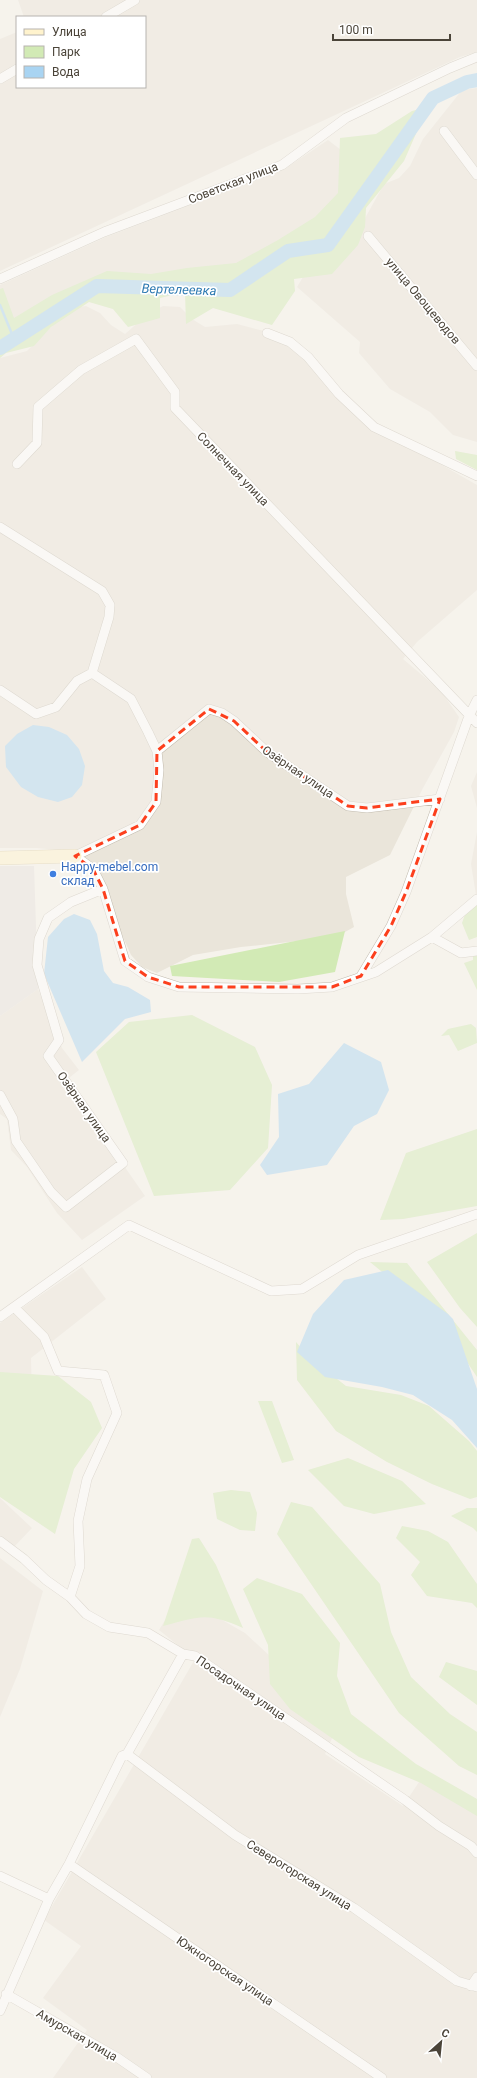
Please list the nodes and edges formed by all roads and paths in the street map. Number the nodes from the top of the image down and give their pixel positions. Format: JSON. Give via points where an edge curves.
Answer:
{"nodes":[{"id":1,"x":135,"y":0,"type":"edge"},
{"id":2,"x":108,"y":16,"type":"edge"},
{"id":3,"x":477,"y":56,"type":"edge"},
{"id":4,"x":16,"y":70,"type":"edge"},
{"id":5,"x":0,"y":79,"type":"edge"},
{"id":6,"x":444,"y":131,"type":"dead end"},
{"id":7,"x":477,"y":175,"type":"edge"},
{"id":8,"x":368,"y":236,"type":"dead end"},
{"id":9,"x":0,"y":279,"type":"edge"},
{"id":10,"x":267,"y":332,"type":"dead end"},
{"id":11,"x":477,"y":366,"type":"edge"},
{"id":12,"x":17,"y":464,"type":"dead end"},
{"id":13,"x":477,"y":476,"type":"edge"},
{"id":14,"x":0,"y":527,"type":"edge"},
{"id":15,"x":92,"y":673,"type":"junction"},
{"id":16,"x":0,"y":690,"type":"edge"},
{"id":17,"x":477,"y":700,"type":"edge"},
{"id":18,"x":469,"y":716,"type":"junction"},
{"id":19,"x":477,"y":723,"type":"edge"},
{"id":20,"x":157,"y":751,"type":"junction"},
{"id":21,"x":440,"y":799,"type":"junction"},
{"id":22,"x":75,"y":856,"type":"junction"},
{"id":23,"x":0,"y":858,"type":"edge"},
{"id":24,"x":103,"y":889,"type":"junction"},
{"id":25,"x":477,"y":899,"type":"edge"},
{"id":26,"x":432,"y":937,"type":"junction"},
{"id":27,"x":477,"y":951,"type":"edge"},
{"id":28,"x":361,"y":976,"type":"junction"},
{"id":29,"x":0,"y":1095,"type":"edge"},
{"id":30,"x":477,"y":1214,"type":"edge"},
{"id":31,"x":14,"y":1308,"type":"junction"},
{"id":32,"x":0,"y":1317,"type":"edge"},
{"id":33,"x":0,"y":1541,"type":"edge"},
{"id":34,"x":70,"y":1597,"type":"junction"},
{"id":35,"x":183,"y":1654,"type":"junction"},
{"id":36,"x":127,"y":1754,"type":"junction"},
{"id":37,"x":477,"y":1853,"type":"edge"},
{"id":38,"x":69,"y":1864,"type":"junction"},
{"id":39,"x":0,"y":1876,"type":"edge"},
{"id":40,"x":49,"y":1899,"type":"junction"},
{"id":41,"x":477,"y":1978,"type":"edge"},
{"id":42,"x":474,"y":1986,"type":"edge"},
{"id":43,"x":6,"y":1994,"type":"junction"},
{"id":44,"x":0,"y":2011,"type":"edge"},
{"id":45,"x":147,"y":2078,"type":"edge"},
{"id":46,"x":382,"y":2078,"type":"edge"}],
"edges":[{"from":1,"to":2,"type":"street"},
{"from":3,"to":9,"type":"street","name":"Советская улица","via":[[346,118],[282,165],[104,232]]},
{"from":4,"to":5,"type":"street"},
{"from":6,"to":7,"type":"street"},
{"from":8,"to":11,"type":"street","name":"улица Овощеводов"},
{"from":10,"to":13,"type":"street","via":[[290,342],[308,357],[339,394],[374,427]]},
{"from":12,"to":18,"type":"street","name":"Солнечная улица","via":[[37,443],[38,407],[81,370],[136,339],[175,392],[175,408]]},
{"from":14,"to":15,"type":"street","via":[[102,591],[110,605],[109,617]]},
{"from":15,"to":16,"type":"street","via":[[77,681],[56,707],[36,714]]},
{"from":15,"to":20,"type":"street","via":[[131,699]]},
{"from":17,"to":18,"type":"street"},
{"from":18,"to":19,"type":"street","name":"Солнечная улица"},
{"from":18,"to":21,"type":"street"},
{"from":20,"to":21,"type":"street","name":"Озёрная улица","via":[[209,709],[222,713],[234,721],[267,752],[348,806],[367,808]]},
{"from":20,"to":22,"type":"street","via":[[159,770],[156,802],[140,825]]},
{"from":21,"to":28,"type":"street","via":[[400,906]]},
{"from":22,"to":23,"type":"street"},
{"from":22,"to":24,"type":"street","via":[[93,869]]},
{"from":24,"to":28,"type":"street","via":[[125,961],[148,977],[179,987],[298,989],[332,988]]},
{"from":24,"to":29,"type":"street","name":"Озёрная улица","via":[[72,902],[48,918],[39,939],[37,965],[60,1040],[48,1056],[123,1162],[66,1207],[51,1192],[16,1141],[13,1118]]},
{"from":25,"to":26,"type":"street"},
{"from":26,"to":27,"type":"street","via":[[462,953]]},
{"from":26,"to":28,"type":"street","via":[[376,972]]},
{"from":30,"to":31,"type":"street","via":[[358,1255],[302,1289],[271,1291],[129,1225]]},
{"from":31,"to":32,"type":"street"},
{"from":31,"to":34,"type":"street","via":[[44,1337],[58,1371],[104,1375],[117,1413],[87,1479],[78,1521],[80,1566]]},
{"from":33,"to":34,"type":"street","name":"Посадочная улица"},
{"from":34,"to":35,"type":"street","name":"Посадочная улица","via":[[86,1614],[109,1627],[148,1632]]},
{"from":35,"to":36,"type":"street"},
{"from":35,"to":37,"type":"street","name":"Посадочная улица","via":[[195,1656],[217,1669],[471,1846]]},
{"from":36,"to":38,"type":"street","via":[[122,1756]]},
{"from":36,"to":42,"type":"street","name":"Северогорская улица","via":[[235,1835],[354,1908],[457,1981]]},
{"from":38,"to":40,"type":"street"},
{"from":38,"to":46,"type":"street","name":"Южногорская улица"},
{"from":39,"to":40,"type":"street"},
{"from":40,"to":43,"type":"street"},
{"from":41,"to":42,"type":"street"},
{"from":43,"to":44,"type":"street"},
{"from":43,"to":45,"type":"street","name":"Амурская улица","via":[[118,2058]]}]}
